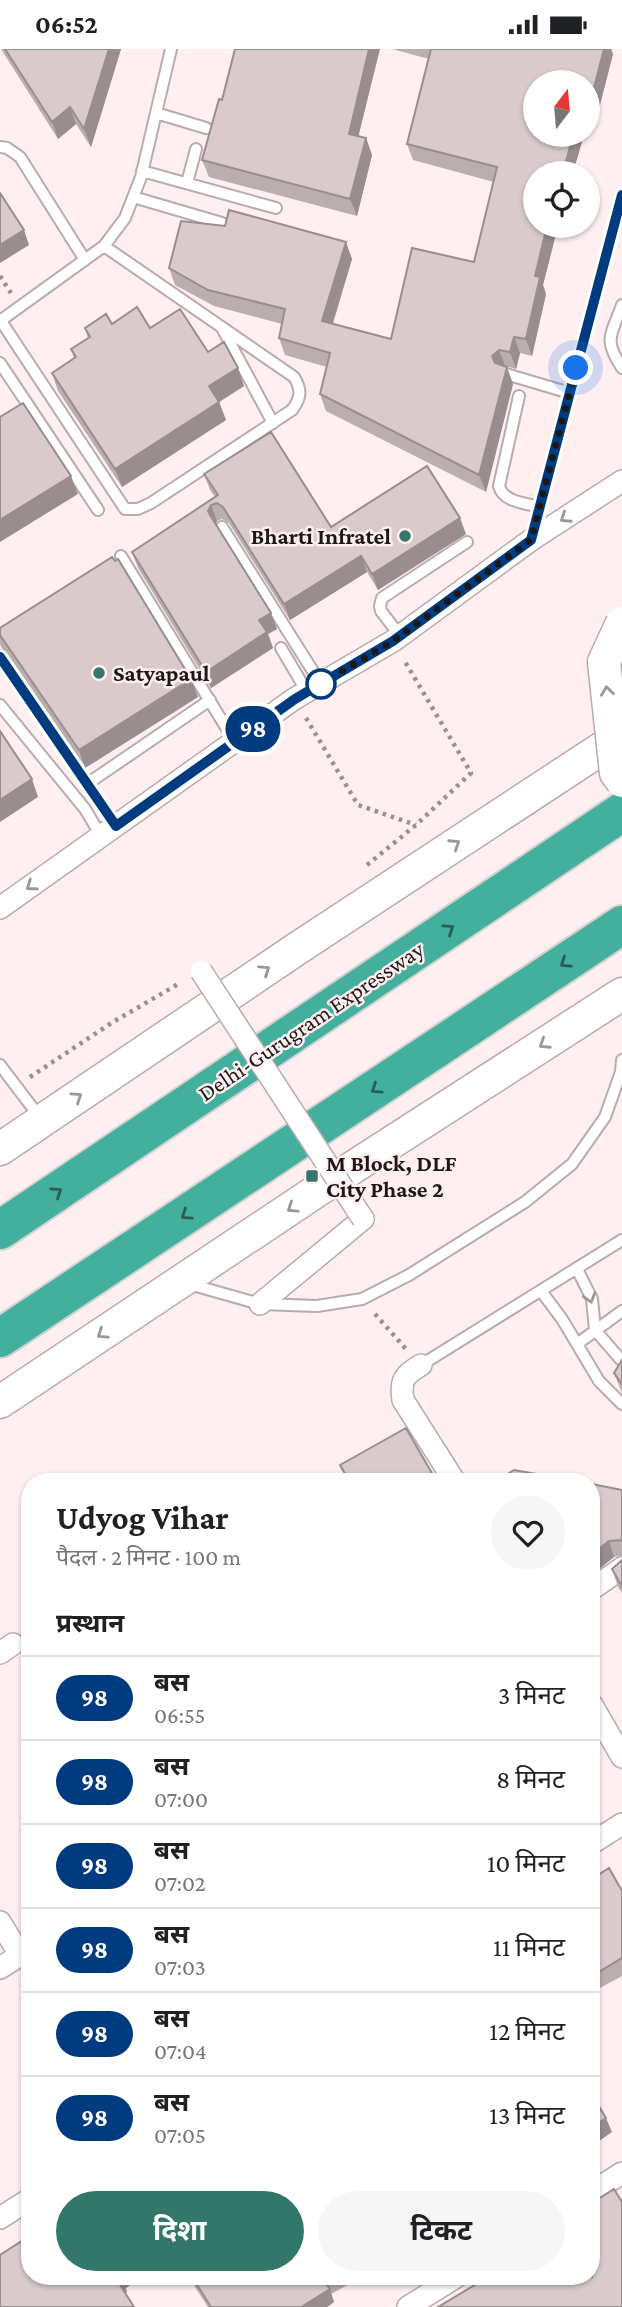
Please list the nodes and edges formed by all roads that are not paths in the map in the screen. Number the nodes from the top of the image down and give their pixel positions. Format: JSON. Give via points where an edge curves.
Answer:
{"nodes":[{"id":1,"x":170,"y":49,"type":"edge"},
{"id":2,"x":156,"y":113,"type":"junction"},
{"id":3,"x":206,"y":128,"type":"dead end"},
{"id":4,"x":0,"y":147,"type":"edge"},
{"id":5,"x":196,"y":149,"type":"dead end"},
{"id":6,"x":142,"y":171,"type":"junction"},
{"id":7,"x":187,"y":183,"type":"junction"},
{"id":8,"x":622,"y":195,"type":"edge"},
{"id":9,"x":133,"y":197,"type":"junction"},
{"id":10,"x":276,"y":208,"type":"dead end"},
{"id":11,"x":185,"y":212,"type":"junction"},
{"id":12,"x":222,"y":223,"type":"edge"},
{"id":13,"x":181,"y":225,"type":"edge"},
{"id":14,"x":610,"y":242,"type":"junction"},
{"id":15,"x":104,"y":246,"type":"junction"},
{"id":16,"x":622,"y":246,"type":"edge"},
{"id":17,"x":85,"y":260,"type":"junction"},
{"id":18,"x":622,"y":305,"type":"edge"},
{"id":19,"x":0,"y":321,"type":"edge"},
{"id":20,"x":220,"y":326,"type":"junction"},
{"id":21,"x":0,"y":363,"type":"edge"},
{"id":22,"x":622,"y":368,"type":"edge"},
{"id":23,"x":506,"y":375,"type":"edge"},
{"id":24,"x":570,"y":393,"type":"junction"},
{"id":25,"x":519,"y":396,"type":"dead end"},
{"id":26,"x":273,"y":423,"type":"junction"},
{"id":27,"x":622,"y":481,"type":"edge"},
{"id":28,"x":540,"y":506,"type":"junction"},
{"id":29,"x":98,"y":510,"type":"dead end"},
{"id":30,"x":222,"y":527,"type":"edge"},
{"id":31,"x":531,"y":540,"type":"junction"},
{"id":32,"x":467,"y":543,"type":"dead end"},
{"id":33,"x":121,"y":556,"type":"dead end"},
{"id":34,"x":622,"y":623,"type":"edge"},
{"id":35,"x":396,"y":639,"type":"junction"},
{"id":36,"x":281,"y":648,"type":"dead end"},
{"id":37,"x":0,"y":657,"type":"edge"},
{"id":38,"x":307,"y":691,"type":"junction"},
{"id":39,"x":209,"y":700,"type":"junction"},
{"id":40,"x":0,"y":705,"type":"edge"},
{"id":41,"x":622,"y":735,"type":"edge"},
{"id":42,"x":235,"y":742,"type":"junction"},
{"id":43,"x":622,"y":781,"type":"edge"},
{"id":44,"x":87,"y":784,"type":"junction"},
{"id":45,"x":622,"y":812,"type":"edge"},
{"id":46,"x":108,"y":831,"type":"junction"},
{"id":47,"x":0,"y":908,"type":"edge"},
{"id":48,"x":622,"y":925,"type":"edge"},
{"id":49,"x":201,"y":971,"type":"dead end"},
{"id":50,"x":622,"y":994,"type":"edge"},
{"id":51,"x":622,"y":1060,"type":"edge"},
{"id":52,"x":0,"y":1065,"type":"edge"},
{"id":53,"x":42,"y":1121,"type":"junction"},
{"id":54,"x":0,"y":1149,"type":"edge"},
{"id":55,"x":0,"y":1230,"type":"edge"},
{"id":56,"x":622,"y":1240,"type":"edge"},
{"id":57,"x":577,"y":1269,"type":"junction"},
{"id":58,"x":181,"y":1282,"type":"junction"},
{"id":59,"x":541,"y":1291,"type":"junction"},
{"id":60,"x":260,"y":1304,"type":"junction"},
{"id":61,"x":622,"y":1311,"type":"edge"},
{"id":62,"x":595,"y":1330,"type":"junction"},
{"id":63,"x":0,"y":1338,"type":"edge"},
{"id":64,"x":577,"y":1344,"type":"junction"},
{"id":65,"x":621,"y":1360,"type":"edge"},
{"id":66,"x":421,"y":1365,"type":"joint"},
{"id":67,"x":0,"y":1402,"type":"edge"},
{"id":68,"x":622,"y":1404,"type":"edge"},
{"id":69,"x":449,"y":1473,"type":"edge"},
{"id":70,"x":622,"y":1568,"type":"edge"},
{"id":71,"x":600,"y":1583,"type":"edge"},
{"id":72,"x":600,"y":1719,"type":"edge"},
{"id":73,"x":622,"y":1757,"type":"edge"},
{"id":74,"x":622,"y":1824,"type":"edge"},
{"id":75,"x":600,"y":1838,"type":"edge"},
{"id":76,"x":0,"y":1922,"type":"edge"},
{"id":77,"x":21,"y":1947,"type":"edge"},
{"id":78,"x":21,"y":1955,"type":"edge"},
{"id":79,"x":0,"y":1968,"type":"edge"},
{"id":80,"x":622,"y":2173,"type":"edge"},
{"id":81,"x":600,"y":2187,"type":"edge"},
{"id":82,"x":21,"y":2205,"type":"edge"},
{"id":83,"x":0,"y":2218,"type":"edge"},
{"id":84,"x":443,"y":2285,"type":"edge"},
{"id":85,"x":408,"y":2307,"type":"edge"}],
"edges":[{"from":1,"to":2,"type":"lane"},
{"from":2,"to":3,"type":"lane"},
{"from":2,"to":6,"type":"lane"},
{"from":4,"to":17,"type":"lane","via":[[20,157]]},
{"from":5,"to":7,"type":"lane"},
{"from":6,"to":7,"type":"lane"},
{"from":6,"to":9,"type":"lane"},
{"from":7,"to":10,"type":"lane"},
{"from":8,"to":14,"type":"lane"},
{"from":9,"to":11,"type":"lane"},
{"from":9,"to":15,"type":"lane","via":[[125,218]]},
{"from":11,"to":12,"type":"lane"},
{"from":11,"to":13,"type":"lane"},
{"from":14,"to":16,"type":"lane"},
{"from":14,"to":24,"type":"lane"},
{"from":15,"to":17,"type":"lane"},
{"from":15,"to":20,"type":"lane"},
{"from":17,"to":19,"type":"lane"},
{"from":18,"to":22,"type":"lane","via":[[610,344]]},
{"from":19,"to":26,"type":"lane","via":[[125,509],[151,503]]},
{"from":20,"to":26,"type":"lane"},
{"from":20,"to":26,"type":"lane","via":[[294,377],[300,387],[300,399],[292,410]]},
{"from":21,"to":29,"type":"lane"},
{"from":23,"to":24,"type":"lane"},
{"from":24,"to":28,"type":"lane"},
{"from":25,"to":28,"type":"lane","via":[[499,487],[506,498]]},
{"from":27,"to":31,"type":"street","one_way":true},
{"from":28,"to":31,"type":"lane"},
{"from":30,"to":38,"type":"lane"},
{"from":31,"to":35,"type":"street"},
{"from":32,"to":35,"type":"lane","via":[[382,598],[380,606]]},
{"from":33,"to":39,"type":"lane"},
{"from":43,"to":34,"type":"main road","one_way":true,"bridge":true,"via":[[617,773],[604,662]]},
{"from":35,"to":38,"type":"street"},
{"from":36,"to":38,"type":"lane"},
{"from":37,"to":44,"type":"lane"},
{"from":38,"to":42,"type":"street"},
{"from":39,"to":42,"type":"lane"},
{"from":39,"to":44,"type":"lane"},
{"from":40,"to":46,"type":"lane"},
{"from":53,"to":41,"type":"main road","one_way":true},
{"from":42,"to":46,"type":"street"},
{"from":44,"to":46,"type":"lane"},
{"from":55,"to":45,"type":"highway","name":"Delhi-Gurugram Expressway","one_way":true},
{"from":46,"to":47,"type":"street","one_way":true},
{"from":48,"to":63,"type":"highway","one_way":true},
{"from":49,"to":60,"type":"street","bridge":true,"via":[[363,1219]]},
{"from":50,"to":58,"type":"main road","one_way":true},
{"from":51,"to":60,"type":"lane","via":[[605,1117],[572,1164],[524,1202],[409,1275],[362,1299],[317,1306]]},
{"from":52,"to":53,"type":"lane"},
{"from":53,"to":54,"type":"main road"},
{"from":56,"to":57,"type":"lane"},
{"from":57,"to":59,"type":"lane"},
{"from":57,"to":62,"type":"lane","one_way":true,"via":[[592,1299]]},
{"from":58,"to":60,"type":"lane"},
{"from":58,"to":67,"type":"main road","one_way":true},
{"from":59,"to":64,"type":"lane"},
{"from":59,"to":66,"type":"lane"},
{"from":61,"to":62,"type":"lane"},
{"from":62,"to":64,"type":"lane"},
{"from":62,"to":65,"type":"lane"},
{"from":64,"to":68,"type":"lane","via":[[599,1381]]},
{"from":66,"to":69,"type":"street","via":[[407,1373],[401,1386],[403,1399]]},
{"from":70,"to":71,"type":"street"},
{"from":72,"to":73,"type":"street"},
{"from":74,"to":75,"type":"street"},
{"from":76,"to":77,"type":"street"},
{"from":78,"to":79,"type":"street"},
{"from":80,"to":81,"type":"street"},
{"from":82,"to":83,"type":"street"},
{"from":84,"to":85,"type":"street"}]}
